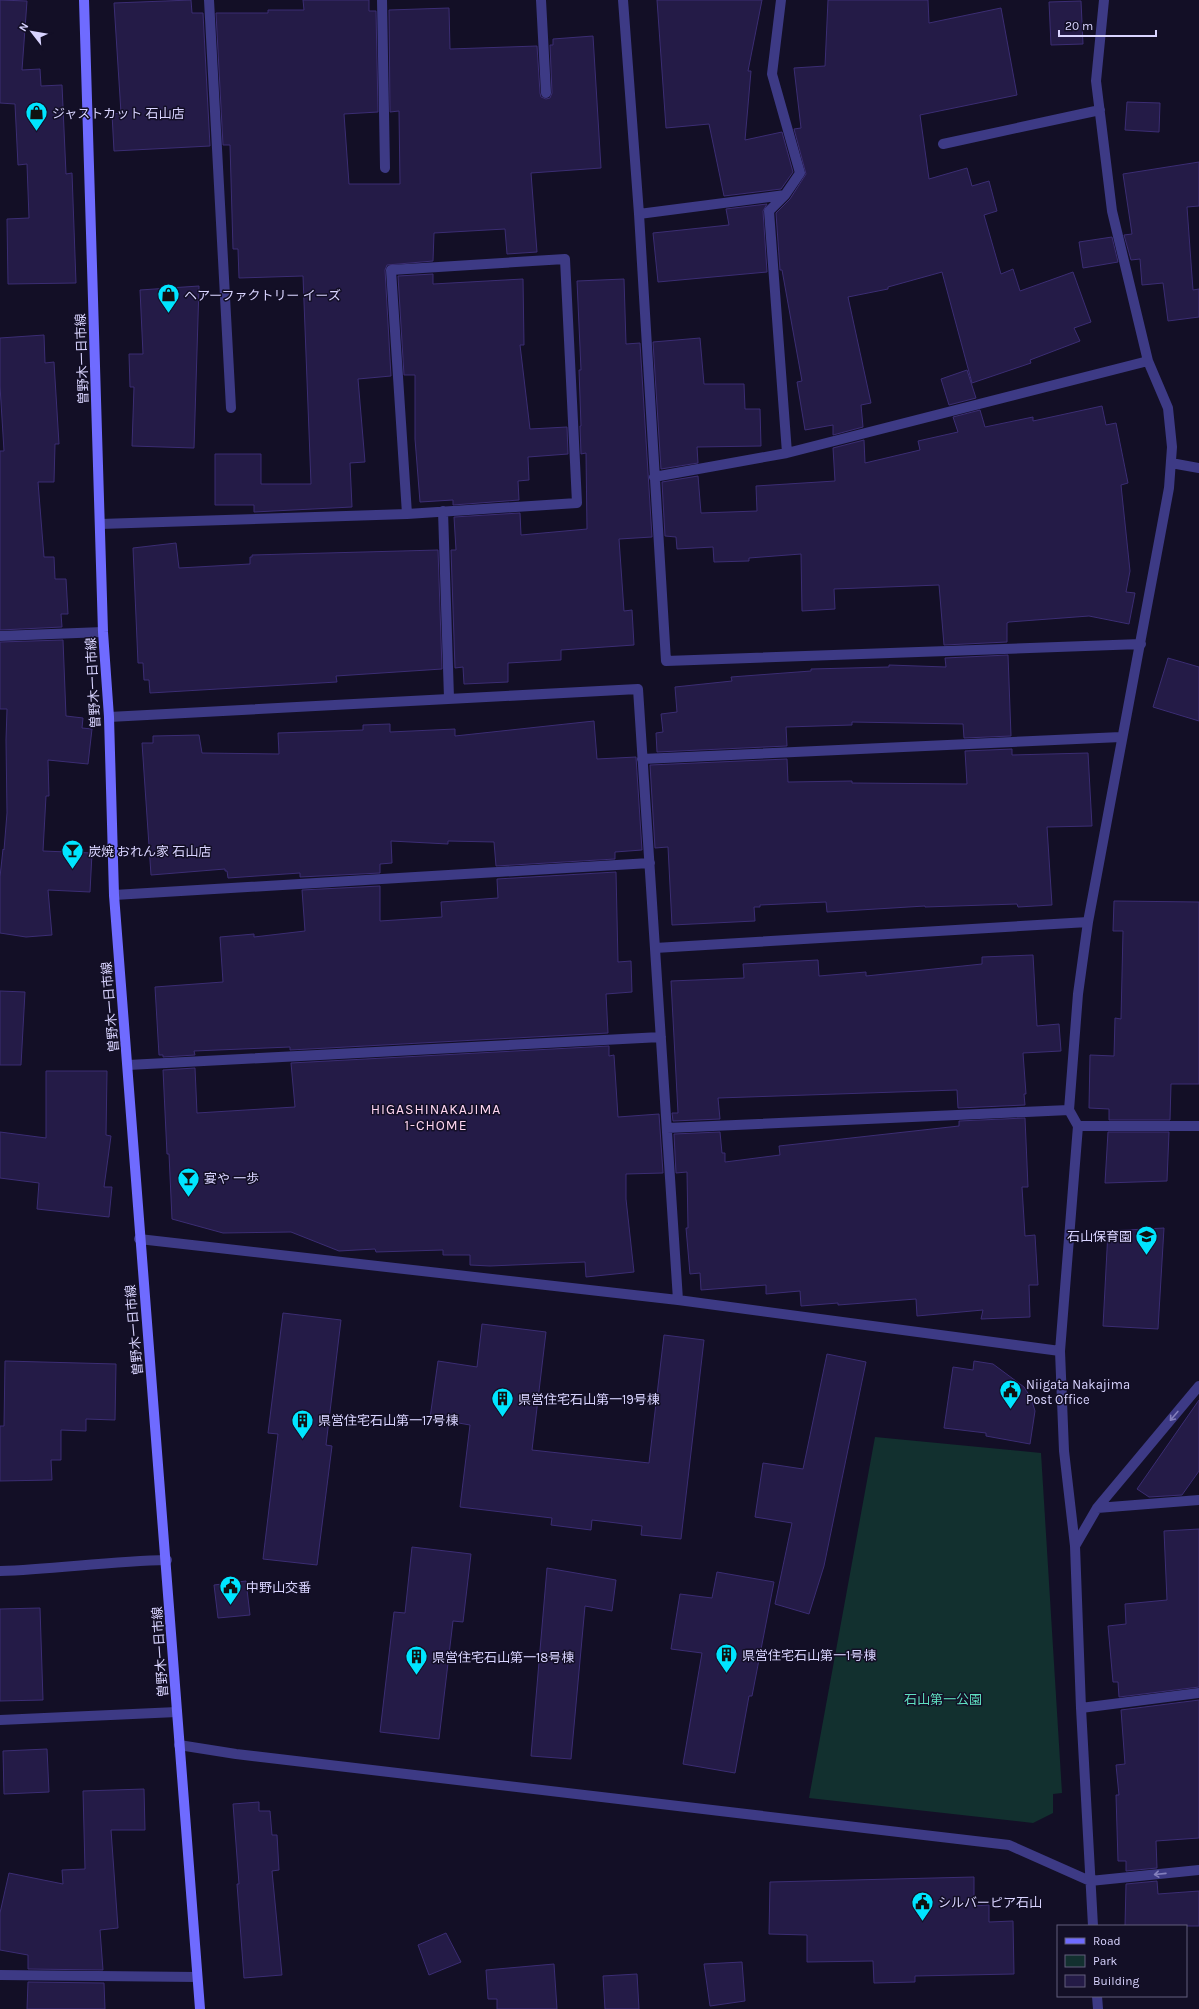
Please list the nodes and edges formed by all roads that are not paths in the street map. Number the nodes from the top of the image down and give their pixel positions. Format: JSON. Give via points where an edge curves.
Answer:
{"nodes":[{"id":1,"x":84,"y":0,"type":"edge"},
{"id":2,"x":208,"y":0,"type":"edge"},
{"id":3,"x":382,"y":0,"type":"edge"},
{"id":4,"x":542,"y":0,"type":"edge"},
{"id":5,"x":623,"y":0,"type":"edge"},
{"id":6,"x":781,"y":0,"type":"edge"},
{"id":7,"x":1104,"y":0,"type":"edge"},
{"id":8,"x":546,"y":93,"type":"dead end"},
{"id":9,"x":1100,"y":110,"type":"junction"},
{"id":10,"x":943,"y":144,"type":"dead end"},
{"id":11,"x":385,"y":168,"type":"dead end"},
{"id":12,"x":785,"y":195,"type":"junction"},
{"id":13,"x":639,"y":214,"type":"junction"},
{"id":14,"x":1148,"y":361,"type":"junction"},
{"id":15,"x":231,"y":408,"type":"dead end"},
{"id":16,"x":787,"y":453,"type":"junction"},
{"id":17,"x":1171,"y":463,"type":"junction"},
{"id":18,"x":1199,"y":468,"type":"edge"},
{"id":19,"x":654,"y":477,"type":"junction"},
{"id":20,"x":443,"y":511,"type":"junction"},
{"id":21,"x":407,"y":514,"type":"junction"},
{"id":22,"x":100,"y":524,"type":"junction"},
{"id":23,"x":103,"y":632,"type":"junction"},
{"id":24,"x":0,"y":636,"type":"edge"},
{"id":25,"x":1142,"y":644,"type":"junction"},
{"id":26,"x":450,"y":698,"type":"junction"},
{"id":27,"x":109,"y":717,"type":"junction"},
{"id":28,"x":1121,"y":737,"type":"junction"},
{"id":29,"x":642,"y":759,"type":"junction"},
{"id":30,"x":650,"y":863,"type":"junction"},
{"id":31,"x":114,"y":895,"type":"junction"},
{"id":32,"x":1088,"y":922,"type":"junction"},
{"id":33,"x":655,"y":948,"type":"junction"},
{"id":34,"x":661,"y":1037,"type":"junction"},
{"id":35,"x":128,"y":1065,"type":"junction"},
{"id":36,"x":1069,"y":1110,"type":"junction"},
{"id":37,"x":1078,"y":1126,"type":"junction"},
{"id":38,"x":1199,"y":1126,"type":"edge"},
{"id":39,"x":667,"y":1128,"type":"junction"},
{"id":40,"x":139,"y":1240,"type":"junction"},
{"id":41,"x":678,"y":1300,"type":"junction"},
{"id":42,"x":1060,"y":1351,"type":"junction"},
{"id":43,"x":1199,"y":1386,"type":"edge"},
{"id":44,"x":1199,"y":1500,"type":"edge"},
{"id":45,"x":1097,"y":1508,"type":"junction"},
{"id":46,"x":1075,"y":1546,"type":"junction"},
{"id":47,"x":167,"y":1560,"type":"junction"},
{"id":48,"x":0,"y":1571,"type":"edge"},
{"id":49,"x":1199,"y":1693,"type":"edge"},
{"id":50,"x":1081,"y":1708,"type":"junction"},
{"id":51,"x":177,"y":1712,"type":"junction"},
{"id":52,"x":0,"y":1720,"type":"edge"},
{"id":53,"x":178,"y":1745,"type":"junction"},
{"id":54,"x":1199,"y":1870,"type":"edge"},
{"id":55,"x":1090,"y":1881,"type":"junction"},
{"id":56,"x":1093,"y":1925,"type":"edge"},
{"id":57,"x":0,"y":1975,"type":"edge"},
{"id":58,"x":197,"y":1977,"type":"junction"},
{"id":59,"x":1097,"y":1997,"type":"edge"},
{"id":60,"x":200,"y":2009,"type":"edge"},
{"id":61,"x":1098,"y":2009,"type":"edge"}],
"edges":[{"from":1,"to":22,"type":"main road","name":"曽野木一日市線"},
{"from":2,"to":15,"type":"street"},
{"from":3,"to":11,"type":"street"},
{"from":4,"to":8,"type":"street"},
{"from":5,"to":13,"type":"street"},
{"from":6,"to":12,"type":"street","via":[[772,74],[800,173]]},
{"from":7,"to":9,"type":"street","via":[[1096,81]]},
{"from":9,"to":10,"type":"street"},
{"from":9,"to":14,"type":"street","via":[[1112,211]]},
{"from":12,"to":13,"type":"street"},
{"from":12,"to":16,"type":"street","via":[[769,211]]},
{"from":13,"to":19,"type":"street"},
{"from":14,"to":16,"type":"street"},
{"from":14,"to":17,"type":"street","via":[[1168,408]]},
{"from":16,"to":19,"type":"street"},
{"from":17,"to":18,"type":"street"},
{"from":17,"to":25,"type":"street"},
{"from":19,"to":25,"type":"street","via":[[666,661]]},
{"from":20,"to":21,"type":"street"},
{"from":20,"to":21,"type":"street","via":[[577,503],[564,259],[391,270]]},
{"from":20,"to":26,"type":"street"},
{"from":21,"to":22,"type":"street"},
{"from":22,"to":23,"type":"main road","name":"曽野木一日市線"},
{"from":23,"to":24,"type":"street"},
{"from":23,"to":27,"type":"main road","name":"曽野木一日市線"},
{"from":25,"to":28,"type":"street"},
{"from":26,"to":27,"type":"street"},
{"from":26,"to":29,"type":"street","via":[[638,689]]},
{"from":27,"to":31,"type":"main road","name":"曽野木一日市線"},
{"from":28,"to":29,"type":"street"},
{"from":28,"to":32,"type":"street"},
{"from":29,"to":30,"type":"street"},
{"from":30,"to":31,"type":"street"},
{"from":30,"to":33,"type":"street"},
{"from":31,"to":35,"type":"main road","name":"曽野木一日市線"},
{"from":32,"to":33,"type":"street"},
{"from":32,"to":36,"type":"street","via":[[1078,994]]},
{"from":33,"to":34,"type":"street"},
{"from":34,"to":35,"type":"street"},
{"from":34,"to":39,"type":"street"},
{"from":35,"to":40,"type":"main road","name":"曽野木一日市線"},
{"from":36,"to":37,"type":"street"},
{"from":36,"to":39,"type":"street"},
{"from":37,"to":38,"type":"street"},
{"from":37,"to":42,"type":"street"},
{"from":39,"to":41,"type":"street"},
{"from":40,"to":41,"type":"street"},
{"from":40,"to":47,"type":"main road","name":"曽野木一日市線"},
{"from":41,"to":42,"type":"street"},
{"from":42,"to":46,"type":"street","via":[[1064,1451]]},
{"from":43,"to":45,"type":"street","one_way":true},
{"from":44,"to":45,"type":"street"},
{"from":45,"to":46,"type":"street"},
{"from":46,"to":50,"type":"street"},
{"from":47,"to":48,"type":"street"},
{"from":47,"to":51,"type":"main road","name":"曽野木一日市線"},
{"from":49,"to":50,"type":"street"},
{"from":50,"to":55,"type":"street"},
{"from":51,"to":52,"type":"street"},
{"from":51,"to":53,"type":"main road","name":"曽野木一日市線"},
{"from":53,"to":55,"type":"street","via":[[252,1756],[1009,1845]]},
{"from":53,"to":58,"type":"main road","name":"曽野木一日市線"},
{"from":54,"to":55,"type":"street","one_way":true},
{"from":55,"to":56,"type":"street"},
{"from":57,"to":58,"type":"street"},
{"from":58,"to":60,"type":"main road","name":"曽野木一日市線"},
{"from":59,"to":61,"type":"street"}]}
